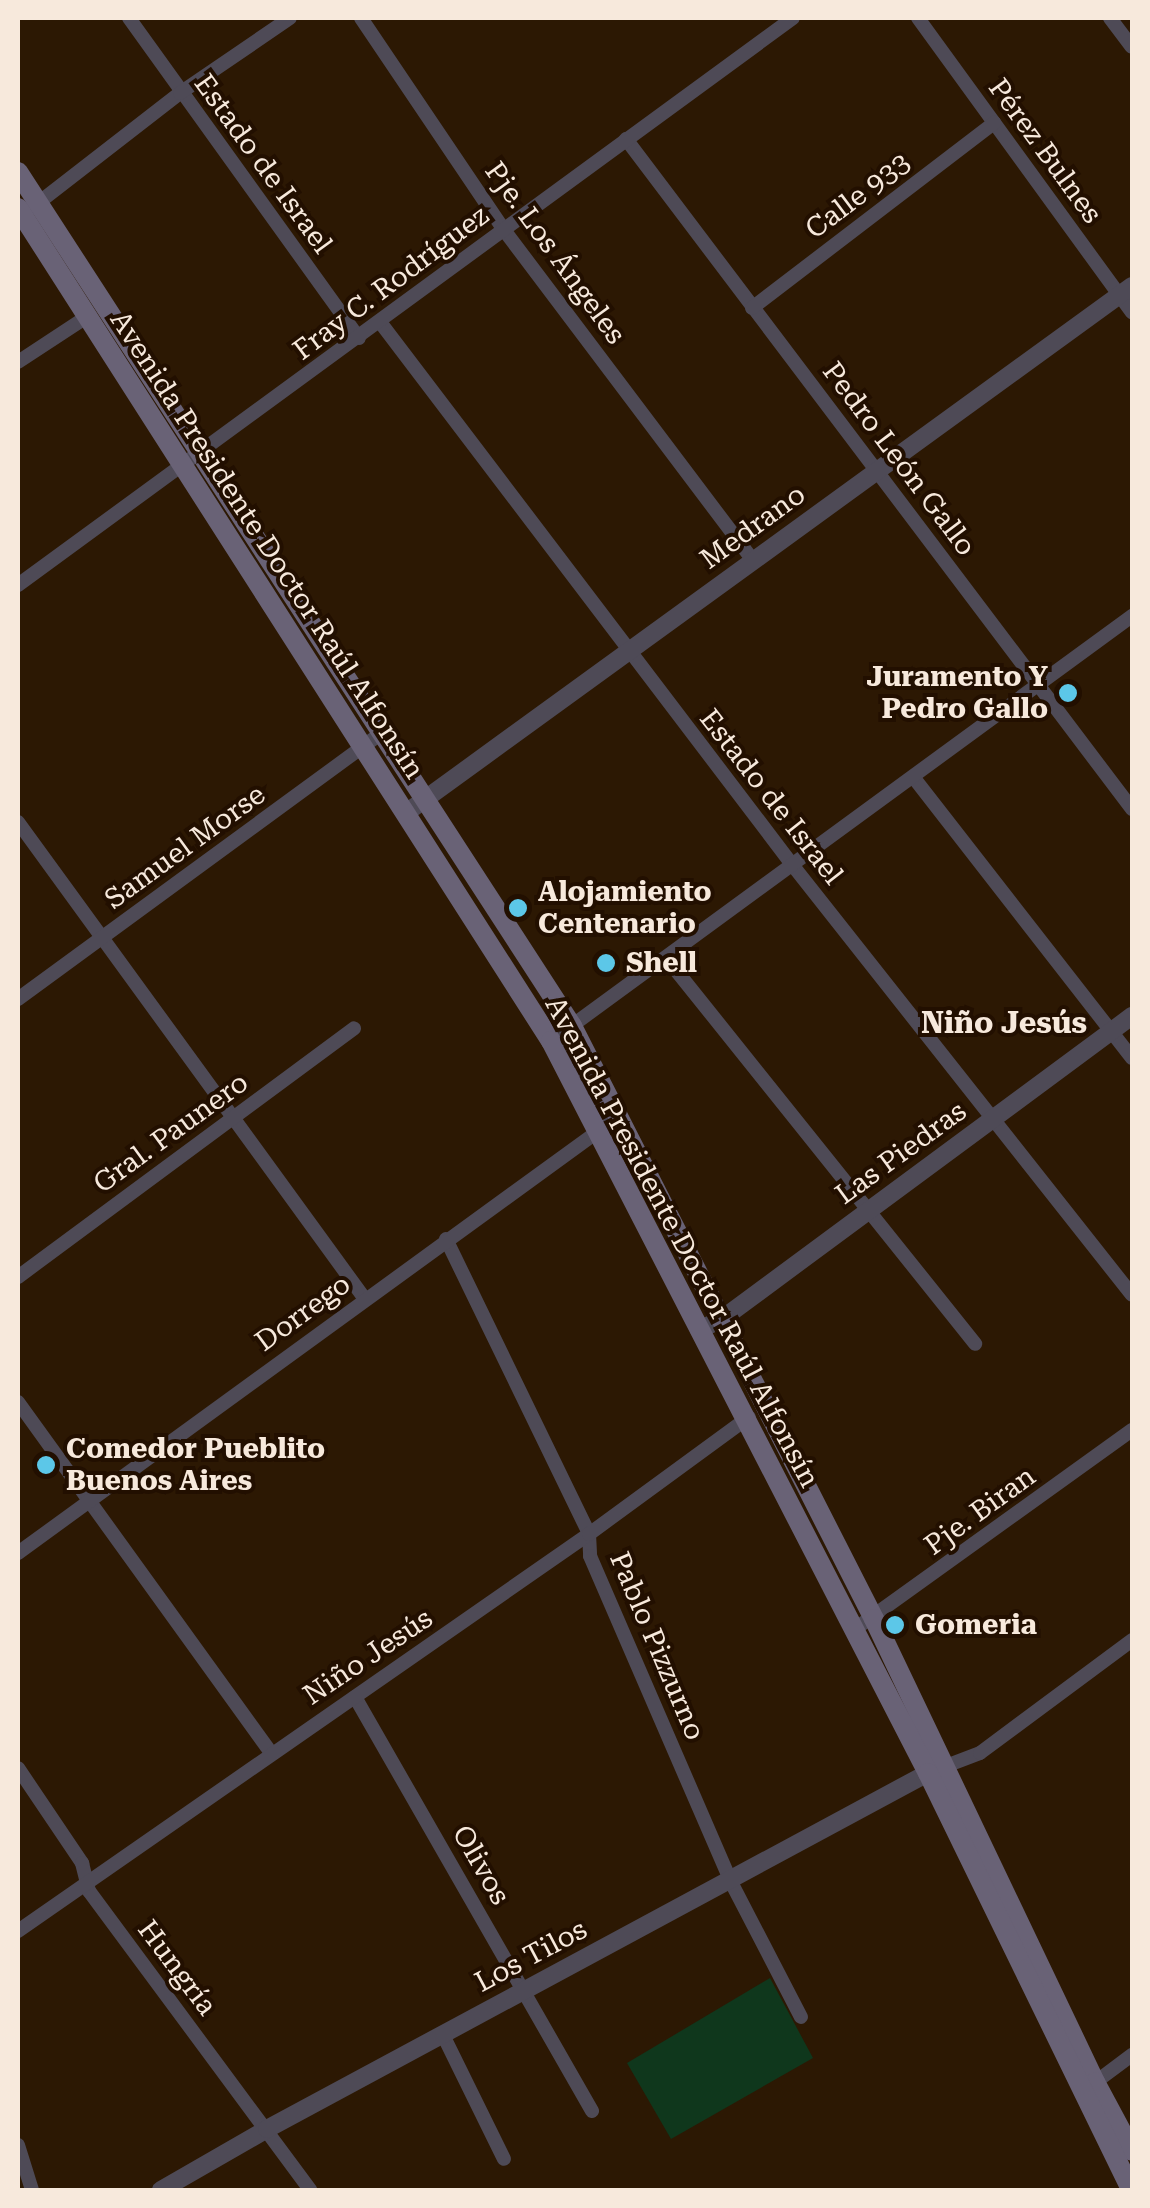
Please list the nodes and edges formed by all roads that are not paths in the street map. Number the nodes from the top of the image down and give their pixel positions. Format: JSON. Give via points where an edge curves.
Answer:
{"nodes":[{"id":1,"x":129,"y":18,"type":"edge"},
{"id":2,"x":290,"y":18,"type":"edge"},
{"id":3,"x":360,"y":18,"type":"edge"},
{"id":4,"x":793,"y":18,"type":"edge"},
{"id":5,"x":918,"y":18,"type":"edge"},
{"id":6,"x":1110,"y":18,"type":"edge"},
{"id":7,"x":1132,"y":47,"type":"edge"},
{"id":8,"x":180,"y":93,"type":"junction"},
{"id":9,"x":994,"y":123,"type":"junction"},
{"id":10,"x":626,"y":139,"type":"junction"},
{"id":11,"x":18,"y":172,"type":"edge"},
{"id":12,"x":26,"y":209,"type":"edge"},
{"id":13,"x":504,"y":230,"type":"junction"},
{"id":14,"x":1126,"y":291,"type":"edge"},
{"id":15,"x":752,"y":308,"type":"junction"},
{"id":16,"x":1132,"y":313,"type":"edge"},
{"id":17,"x":88,"y":316,"type":"junction"},
{"id":18,"x":380,"y":322,"type":"junction"},
{"id":19,"x":360,"y":338,"type":"junction"},
{"id":20,"x":18,"y":362,"type":"edge"},
{"id":21,"x":193,"y":460,"type":"junction"},
{"id":22,"x":878,"y":472,"type":"junction"},
{"id":23,"x":753,"y":560,"type":"junction"},
{"id":24,"x":18,"y":585,"type":"edge"},
{"id":25,"x":1132,"y":616,"type":"edge"},
{"id":26,"x":628,"y":653,"type":"junction"},
{"id":27,"x":1039,"y":688,"type":"junction"},
{"id":28,"x":381,"y":733,"type":"junction"},
{"id":29,"x":363,"y":747,"type":"junction"},
{"id":30,"x":914,"y":778,"type":"junction"},
{"id":31,"x":426,"y":799,"type":"junction"},
{"id":32,"x":1132,"y":809,"type":"edge"},
{"id":33,"x":406,"y":813,"type":"junction"},
{"id":34,"x":18,"y":822,"type":"edge"},
{"id":35,"x":794,"y":867,"type":"junction"},
{"id":36,"x":105,"y":938,"type":"junction"},
{"id":37,"x":667,"y":959,"type":"junction"},
{"id":38,"x":18,"y":1000,"type":"edge"},
{"id":39,"x":1132,"y":1016,"type":"edge"},
{"id":40,"x":572,"y":1026,"type":"junction"},
{"id":41,"x":354,"y":1028,"type":"dead end"},
{"id":42,"x":1113,"y":1032,"type":"junction"},
{"id":43,"x":551,"y":1041,"type":"junction"},
{"id":44,"x":1132,"y":1058,"type":"edge"},
{"id":45,"x":620,"y":1116,"type":"junction"},
{"id":46,"x":234,"y":1118,"type":"junction"},
{"id":47,"x":993,"y":1120,"type":"junction"},
{"id":48,"x":600,"y":1130,"type":"junction"},
{"id":49,"x":866,"y":1211,"type":"junction"},
{"id":50,"x":446,"y":1239,"type":"junction"},
{"id":51,"x":18,"y":1277,"type":"edge"},
{"id":52,"x":1132,"y":1295,"type":"edge"},
{"id":53,"x":365,"y":1299,"type":"junction"},
{"id":54,"x":722,"y":1319,"type":"junction"},
{"id":55,"x":699,"y":1330,"type":"junction"},
{"id":56,"x":975,"y":1344,"type":"dead end"},
{"id":57,"x":18,"y":1402,"type":"edge"},
{"id":58,"x":763,"y":1407,"type":"junction"},
{"id":59,"x":743,"y":1421,"type":"junction"},
{"id":60,"x":1132,"y":1430,"type":"edge"},
{"id":61,"x":88,"y":1501,"type":"junction"},
{"id":62,"x":589,"y":1534,"type":"junction"},
{"id":63,"x":18,"y":1553,"type":"edge"},
{"id":64,"x":864,"y":1624,"type":"junction"},
{"id":65,"x":1132,"y":1640,"type":"edge"},
{"id":66,"x":354,"y":1697,"type":"junction"},
{"id":67,"x":271,"y":1753,"type":"junction"},
{"id":68,"x":18,"y":1768,"type":"edge"},
{"id":69,"x":936,"y":1770,"type":"junction"},
{"id":70,"x":88,"y":1880,"type":"junction"},
{"id":71,"x":731,"y":1882,"type":"junction"},
{"id":72,"x":18,"y":1930,"type":"edge"},
{"id":73,"x":524,"y":1990,"type":"junction"},
{"id":74,"x":802,"y":2017,"type":"dead end"},
{"id":75,"x":443,"y":2035,"type":"junction"},
{"id":76,"x":1132,"y":2055,"type":"edge"},
{"id":77,"x":1087,"y":2088,"type":"junction"},
{"id":78,"x":592,"y":2111,"type":"dead end"},
{"id":79,"x":267,"y":2128,"type":"junction"},
{"id":80,"x":18,"y":2145,"type":"edge"},
{"id":81,"x":1132,"y":2151,"type":"edge"},
{"id":82,"x":504,"y":2159,"type":"dead end"},
{"id":83,"x":32,"y":2190,"type":"edge"},
{"id":84,"x":161,"y":2190,"type":"edge"},
{"id":85,"x":310,"y":2190,"type":"edge"},
{"id":86,"x":1131,"y":2190,"type":"edge"}],
"edges":[{"from":1,"to":8,"type":"street","name":"Estado de Israel"},
{"from":2,"to":8,"type":"street"},
{"from":3,"to":13,"type":"street","name":"Pje. Los Ángeles"},
{"from":4,"to":10,"type":"street","name":"Fray C. Rodríguez"},
{"from":5,"to":9,"type":"street","name":"Pérez Bulnes"},
{"from":6,"to":7,"type":"street"},
{"from":8,"to":12,"type":"street"},
{"from":8,"to":19,"type":"street","name":"Estado de Israel"},
{"from":9,"to":14,"type":"street","name":"Pérez Bulnes"},
{"from":9,"to":15,"type":"street","name":"Calle 933"},
{"from":10,"to":13,"type":"street","name":"Fray C. Rodríguez"},
{"from":10,"to":15,"type":"street","name":"Pedro León Gallo"},
{"from":11,"to":12,"type":"main road","name":"Avenida Presidente Doctor Raúl Alfonsín"},
{"from":12,"to":17,"type":"main road","name":"Avenida Presidente Doctor Raúl Alfonsín"},
{"from":12,"to":21,"type":"main road","name":"Avenida Presidente Doctor Raúl Alfonsín"},
{"from":13,"to":18,"type":"street","name":"Fray C. Rodríguez"},
{"from":13,"to":23,"type":"street","name":"Pje. Los Ángeles"},
{"from":14,"to":16,"type":"street","name":"Pérez Bulnes"},
{"from":14,"to":22,"type":"street","name":"Medrano"},
{"from":15,"to":22,"type":"street","name":"Pedro León Gallo"},
{"from":17,"to":20,"type":"street"},
{"from":17,"to":21,"type":"main road","name":"Avenida Presidente Doctor Raúl Alfonsín"},
{"from":18,"to":19,"type":"street","name":"Fray C. Rodríguez"},
{"from":18,"to":26,"type":"street","name":"Estado de Israel"},
{"from":19,"to":21,"type":"street","name":"Fray C. Rodríguez"},
{"from":21,"to":24,"type":"street","name":"Fray C. Rodríguez"},
{"from":21,"to":28,"type":"main road","name":"Avenida Presidente Doctor Raúl Alfonsín"},
{"from":21,"to":29,"type":"main road","name":"Avenida Presidente Doctor Raúl Alfonsín"},
{"from":22,"to":23,"type":"street","name":"Medrano"},
{"from":22,"to":27,"type":"street","name":"Pedro León Gallo"},
{"from":23,"to":26,"type":"street","name":"Medrano"},
{"from":25,"to":27,"type":"street"},
{"from":26,"to":31,"type":"street","name":"Medrano"},
{"from":26,"to":35,"type":"street","name":"Estado de Israel"},
{"from":27,"to":30,"type":"street"},
{"from":27,"to":32,"type":"street","name":"Pedro León Gallo"},
{"from":28,"to":29,"type":"street","name":"Samuel Morse"},
{"from":28,"to":31,"type":"main road","name":"Avenida Presidente Doctor Raúl Alfonsín"},
{"from":29,"to":33,"type":"main road","name":"Avenida Presidente Doctor Raúl Alfonsín"},
{"from":29,"to":36,"type":"street","name":"Samuel Morse"},
{"from":30,"to":35,"type":"street"},
{"from":30,"to":42,"type":"street"},
{"from":31,"to":33,"type":"street","name":"Medrano"},
{"from":31,"to":40,"type":"main road","name":"Avenida Presidente Doctor Raúl Alfonsín"},
{"from":33,"to":43,"type":"main road","name":"Avenida Presidente Doctor Raúl Alfonsín"},
{"from":34,"to":36,"type":"street"},
{"from":35,"to":37,"type":"street"},
{"from":35,"to":47,"type":"street","name":"Estado de Israel"},
{"from":36,"to":38,"type":"street","name":"Samuel Morse"},
{"from":36,"to":46,"type":"street"},
{"from":37,"to":40,"type":"street"},
{"from":37,"to":49,"type":"street"},
{"from":39,"to":42,"type":"street","name":"Las Piedras"},
{"from":40,"to":43,"type":"street"},
{"from":40,"to":45,"type":"main road","name":"Avenida Presidente Doctor Raúl Alfonsín"},
{"from":41,"to":46,"type":"street","name":"Gral. Paunero"},
{"from":42,"to":44,"type":"street"},
{"from":42,"to":47,"type":"street","name":"Las Piedras"},
{"from":43,"to":48,"type":"main road","name":"Avenida Presidente Doctor Raúl Alfonsín"},
{"from":45,"to":48,"type":"street","name":"Dorrego"},
{"from":45,"to":54,"type":"main road","name":"Avenida Presidente Doctor Raúl Alfonsín"},
{"from":46,"to":51,"type":"street","name":"Gral. Paunero"},
{"from":46,"to":53,"type":"street"},
{"from":47,"to":49,"type":"street","name":"Las Piedras"},
{"from":47,"to":52,"type":"street","name":"Estado de Israel"},
{"from":48,"to":50,"type":"street","name":"Dorrego"},
{"from":48,"to":55,"type":"main road","name":"Avenida Presidente Doctor Raúl Alfonsín"},
{"from":49,"to":54,"type":"street","name":"Las Piedras"},
{"from":49,"to":56,"type":"street"},
{"from":50,"to":53,"type":"street","name":"Dorrego"},
{"from":50,"to":62,"type":"street","name":"Pablo Pizzurno"},
{"from":53,"to":61,"type":"street","name":"Dorrego"},
{"from":54,"to":55,"type":"street","name":"Las Piedras"},
{"from":54,"to":58,"type":"main road","name":"Avenida Presidente Doctor Raúl Alfonsín"},
{"from":55,"to":59,"type":"main road","name":"Avenida Presidente Doctor Raúl Alfonsín"},
{"from":57,"to":61,"type":"street"},
{"from":58,"to":59,"type":"street","name":"Niño Jesús"},
{"from":58,"to":64,"type":"main road","name":"Avenida Presidente Doctor Raúl Alfonsín"},
{"from":59,"to":62,"type":"street","name":"Niño Jesús"},
{"from":59,"to":64,"type":"main road","name":"Avenida Presidente Doctor Raúl Alfonsín"},
{"from":60,"to":64,"type":"street","name":"Pje. Biran"},
{"from":61,"to":63,"type":"street","name":"Dorrego"},
{"from":61,"to":67,"type":"street"},
{"from":62,"to":66,"type":"street","name":"Niño Jesús"},
{"from":62,"to":71,"type":"street","name":"Pablo Pizzurno","via":[[590,1556]]},
{"from":64,"to":69,"type":"main road","name":"Avenida Presidente Doctor Raúl Alfonsín"},
{"from":65,"to":69,"type":"street","via":[[980,1753]]},
{"from":66,"to":67,"type":"street","name":"Niño Jesús"},
{"from":66,"to":73,"type":"street","name":"Olivos"},
{"from":67,"to":70,"type":"street","name":"Niño Jesús"},
{"from":68,"to":70,"type":"street","name":"Hungría"},
{"from":69,"to":71,"type":"street","name":"Los Tilos"},
{"from":69,"to":77,"type":"main road","name":"Avenida Presidente Doctor Raúl Alfonsín"},
{"from":70,"to":72,"type":"street","name":"Niño Jesús"},
{"from":70,"to":79,"type":"street","name":"Hungría","via":[[88,1891]]},
{"from":71,"to":73,"type":"street","name":"Los Tilos"},
{"from":71,"to":74,"type":"street","name":"Pablo Pizzurno"},
{"from":73,"to":75,"type":"street","name":"Los Tilos"},
{"from":73,"to":78,"type":"street","name":"Olivos"},
{"from":75,"to":79,"type":"street","name":"Los Tilos"},
{"from":75,"to":82,"type":"street"},
{"from":76,"to":77,"type":"street"},
{"from":77,"to":81,"type":"main road","name":"Avenida Presidente Doctor Raúl Alfonsín"},
{"from":77,"to":86,"type":"main road","name":"Avenida Presidente Doctor Raúl Alfonsín"},
{"from":79,"to":84,"type":"street","name":"Los Tilos"},
{"from":79,"to":85,"type":"street","name":"Hungría"},
{"from":80,"to":83,"type":"street"}]}
